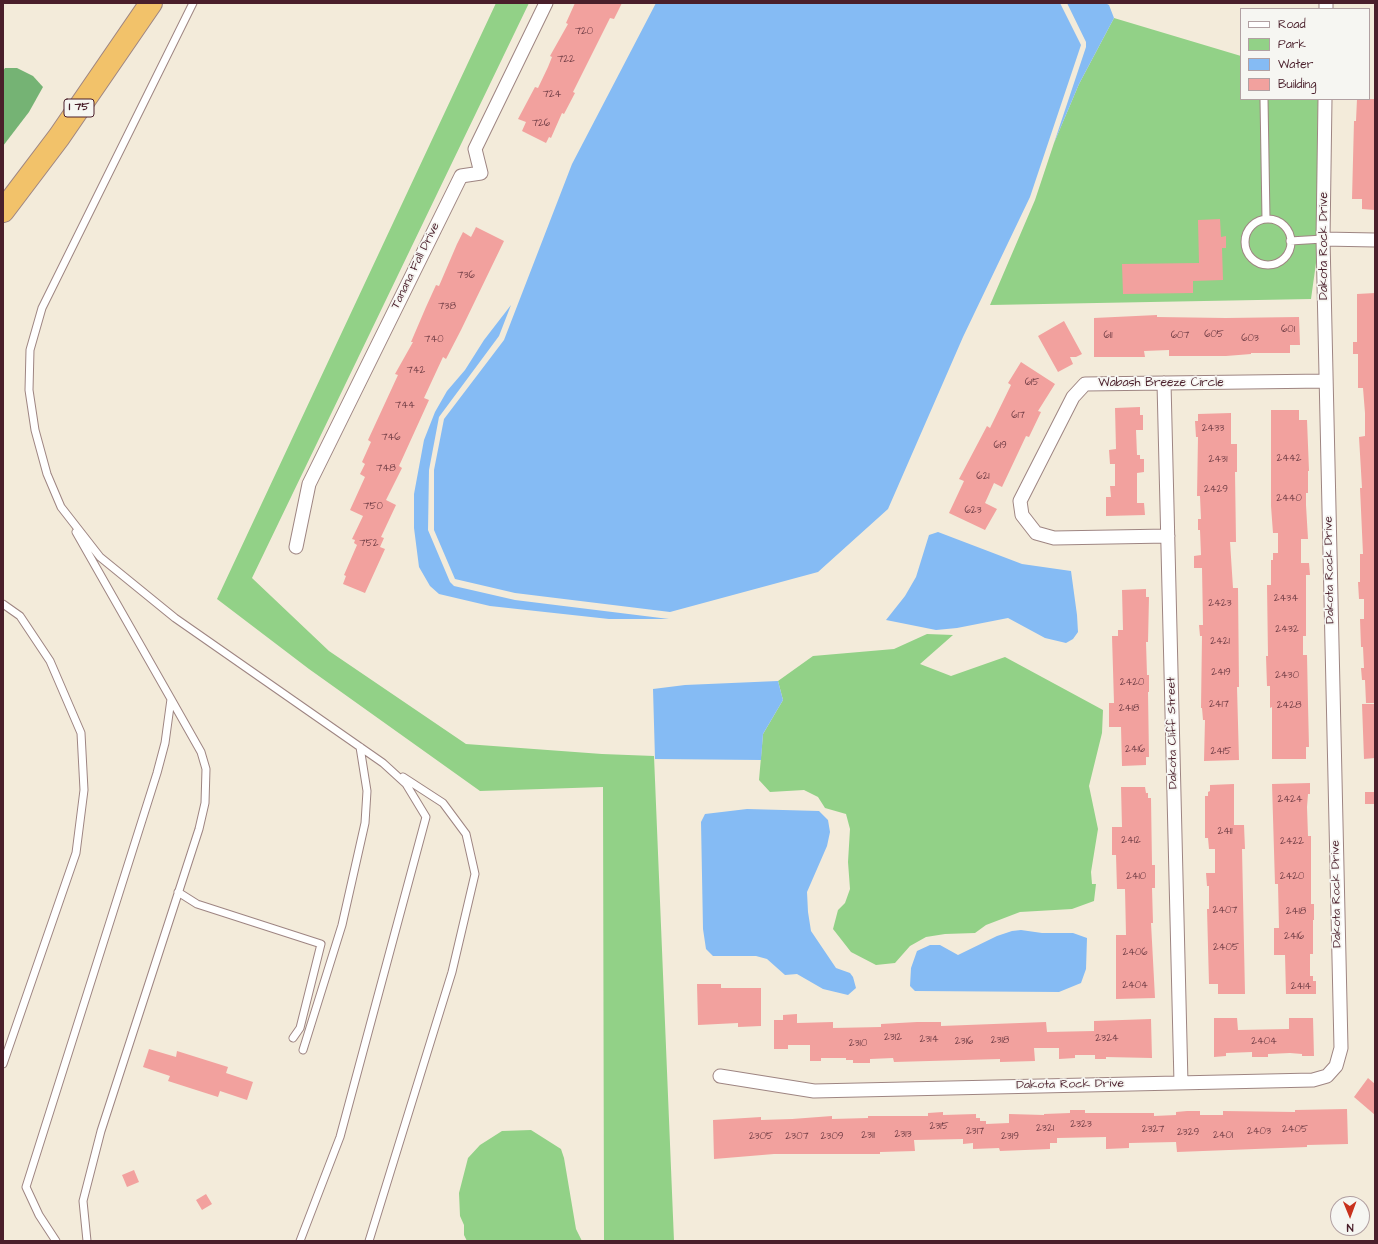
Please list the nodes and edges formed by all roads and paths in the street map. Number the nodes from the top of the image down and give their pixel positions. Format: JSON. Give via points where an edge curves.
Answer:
{"nodes":[{"id":1,"x":151,"y":3,"type":"edge"},
{"id":2,"x":193,"y":3,"type":"edge"},
{"id":3,"x":546,"y":3,"type":"edge"},
{"id":4,"x":1264,"y":100,"type":"edge"},
{"id":5,"x":1325,"y":100,"type":"edge"},
{"id":6,"x":3,"y":211,"type":"edge"},
{"id":7,"x":1266,"y":219,"type":"junction"},
{"id":8,"x":1323,"y":239,"type":"junction"},
{"id":9,"x":1375,"y":240,"type":"edge"},
{"id":10,"x":1290,"y":241,"type":"junction"},
{"id":11,"x":1326,"y":380,"type":"junction"},
{"id":12,"x":1164,"y":383,"type":"junction"},
{"id":13,"x":61,"y":507,"type":"junction"},
{"id":14,"x":1168,"y":536,"type":"junction"},
{"id":15,"x":296,"y":547,"type":"dead end"},
{"id":16,"x":3,"y":604,"type":"edge"},
{"id":17,"x":171,"y":699,"type":"junction"},
{"id":18,"x":360,"y":747,"type":"junction"},
{"id":19,"x":383,"y":764,"type":"junction"},
{"id":20,"x":178,"y":892,"type":"junction"},
{"id":21,"x":293,"y":1038,"type":"dead end"},
{"id":22,"x":303,"y":1050,"type":"dead end"},
{"id":23,"x":3,"y":1064,"type":"edge"},
{"id":24,"x":720,"y":1076,"type":"dead end"},
{"id":25,"x":1181,"y":1083,"type":"junction"},
{"id":26,"x":56,"y":1241,"type":"edge"},
{"id":27,"x":87,"y":1241,"type":"edge"},
{"id":28,"x":300,"y":1241,"type":"edge"},
{"id":29,"x":369,"y":1241,"type":"edge"}],
"edges":[{"from":1,"to":6,"type":"highway","number":"I 75","via":[[59,137]]},
{"from":2,"to":13,"type":"lane","via":[[42,308],[30,350],[29,390],[34,430],[47,474]]},
{"from":3,"to":15,"type":"street","name":"Tanana Fall Drive","via":[[476,149],[481,173],[461,176],[309,484]]},
{"from":4,"to":7,"type":"lane"},
{"from":5,"to":8,"type":"street","name":"Dakota Rock Drive"},
{"from":7,"to":10,"type":"lane","via":[[1277,220],[1283,224],[1288,230]]},
{"from":7,"to":10,"type":"lane","via":[[1255,223],[1245,235],[1246,250],[1250,257],[1264,264],[1278,262],[1288,252]]},
{"from":8,"to":9,"type":"street"},
{"from":8,"to":10,"type":"lane"},
{"from":8,"to":11,"type":"street","name":"Dakota Rock Drive"},
{"from":11,"to":12,"type":"street","name":"Wabash Breeze Circle"},
{"from":11,"to":25,"type":"street","name":"Dakota Rock Drive","via":[[1341,1048],[1336,1066],[1327,1076],[1313,1080]]},
{"from":12,"to":14,"type":"street","name":"Dakota Cliff Street"},
{"from":12,"to":14,"type":"street","name":"Wabash Breeze Circle","via":[[1085,384],[1073,397],[1020,501],[1022,516],[1036,533],[1054,538]]},
{"from":13,"to":17,"type":"lane"},
{"from":13,"to":18,"type":"lane","via":[[100,557],[175,618]]},
{"from":14,"to":25,"type":"street","name":"Dakota Cliff Street"},
{"from":16,"to":23,"type":"lane","via":[[20,616],[50,661],[81,733],[84,790],[76,853]]},
{"from":17,"to":20,"type":"lane","via":[[201,752],[206,769],[207,789],[199,829]]},
{"from":17,"to":26,"type":"lane","via":[[165,742],[157,773],[26,1187],[39,1215]]},
{"from":18,"to":19,"type":"lane"},
{"from":18,"to":22,"type":"lane","via":[[367,791],[365,823],[342,926]]},
{"from":19,"to":28,"type":"lane","via":[[406,784],[426,817],[340,1137]]},
{"from":19,"to":29,"type":"lane","via":[[443,803],[466,834],[475,874],[452,972]]},
{"from":20,"to":21,"type":"lane","via":[[198,904],[321,944],[300,1028]]},
{"from":20,"to":27,"type":"lane","via":[[101,1131],[83,1201]]},
{"from":24,"to":25,"type":"street","name":"Dakota Rock Drive","via":[[814,1091]]}]}
